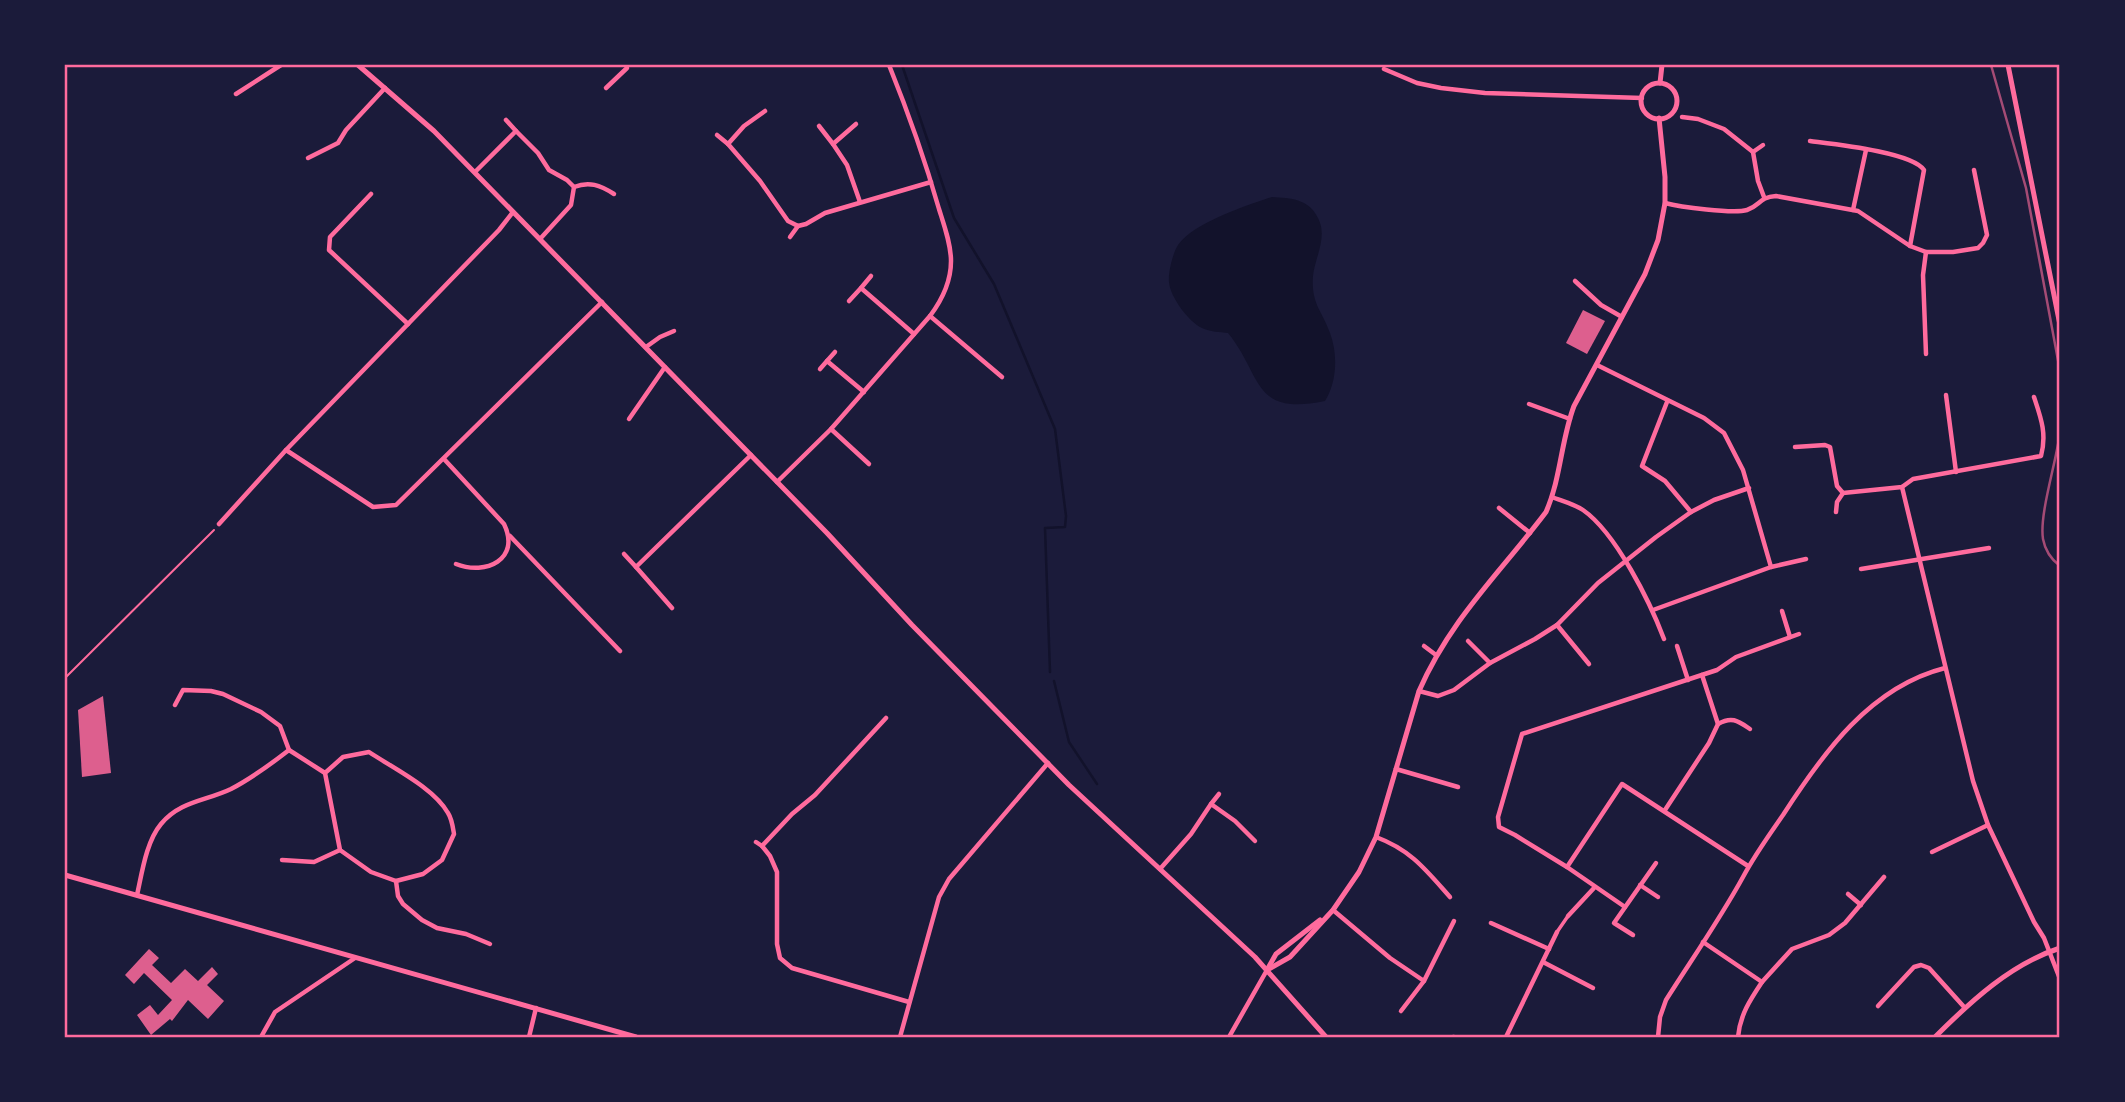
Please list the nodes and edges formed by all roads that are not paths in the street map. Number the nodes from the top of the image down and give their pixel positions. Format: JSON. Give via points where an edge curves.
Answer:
{"nodes":[{"id":1,"x":281,"y":65,"type":"edge"},
{"id":2,"x":358,"y":65,"type":"edge"},
{"id":3,"x":889,"y":65,"type":"edge"},
{"id":4,"x":1662,"y":65,"type":"edge"},
{"id":5,"x":2008,"y":65,"type":"edge"},
{"id":6,"x":628,"y":66,"type":"edge"},
{"id":7,"x":1384,"y":69,"type":"dead end"},
{"id":8,"x":1660,"y":83,"type":"junction"},
{"id":9,"x":386,"y":87,"type":"junction"},
{"id":10,"x":606,"y":89,"type":"dead end"},
{"id":11,"x":236,"y":94,"type":"dead end"},
{"id":12,"x":1642,"y":99,"type":"junction"},
{"id":13,"x":765,"y":111,"type":"dead end"},
{"id":14,"x":1682,"y":117,"type":"dead end"},
{"id":15,"x":1659,"y":118,"type":"junction"},
{"id":16,"x":506,"y":120,"type":"dead end"},
{"id":17,"x":856,"y":124,"type":"dead end"},
{"id":18,"x":819,"y":127,"type":"dead end"},
{"id":19,"x":516,"y":131,"type":"junction"},
{"id":20,"x":717,"y":135,"type":"dead end"},
{"id":21,"x":1810,"y":141,"type":"dead end"},
{"id":22,"x":728,"y":144,"type":"junction"},
{"id":23,"x":833,"y":144,"type":"junction"},
{"id":24,"x":1763,"y":145,"type":"dead end"},
{"id":25,"x":1867,"y":149,"type":"junction"},
{"id":26,"x":1753,"y":152,"type":"junction"},
{"id":27,"x":308,"y":158,"type":"dead end"},
{"id":28,"x":1975,"y":170,"type":"dead end"},
{"id":29,"x":475,"y":172,"type":"junction"},
{"id":30,"x":931,"y":182,"type":"junction"},
{"id":31,"x":574,"y":187,"type":"junction"},
{"id":32,"x":372,"y":194,"type":"dead end"},
{"id":33,"x":614,"y":194,"type":"dead end"},
{"id":34,"x":1765,"y":197,"type":"junction"},
{"id":35,"x":860,"y":202,"type":"junction"},
{"id":36,"x":1665,"y":203,"type":"junction"},
{"id":37,"x":1853,"y":210,"type":"junction"},
{"id":38,"x":513,"y":212,"type":"junction"},
{"id":39,"x":797,"y":226,"type":"junction"},
{"id":40,"x":790,"y":237,"type":"dead end"},
{"id":41,"x":540,"y":239,"type":"junction"},
{"id":42,"x":1910,"y":246,"type":"junction"},
{"id":43,"x":1926,"y":252,"type":"junction"},
{"id":44,"x":871,"y":276,"type":"dead end"},
{"id":45,"x":1575,"y":281,"type":"dead end"},
{"id":46,"x":861,"y":288,"type":"junction"},
{"id":47,"x":849,"y":301,"type":"dead end"},
{"id":48,"x":602,"y":302,"type":"junction"},
{"id":49,"x":930,"y":316,"type":"junction"},
{"id":50,"x":1623,"y":318,"type":"junction"},
{"id":51,"x":408,"y":324,"type":"junction"},
{"id":52,"x":2060,"y":325,"type":"edge"},
{"id":53,"x":674,"y":331,"type":"dead end"},
{"id":54,"x":914,"y":334,"type":"junction"},
{"id":55,"x":646,"y":347,"type":"junction"},
{"id":56,"x":835,"y":352,"type":"dead end"},
{"id":57,"x":1926,"y":354,"type":"dead end"},
{"id":58,"x":827,"y":361,"type":"junction"},
{"id":59,"x":1597,"y":365,"type":"junction"},
{"id":60,"x":665,"y":367,"type":"junction"},
{"id":61,"x":820,"y":369,"type":"dead end"},
{"id":62,"x":1002,"y":377,"type":"dead end"},
{"id":63,"x":864,"y":392,"type":"junction"},
{"id":64,"x":1945,"y":395,"type":"dead end"},
{"id":65,"x":2034,"y":397,"type":"dead end"},
{"id":66,"x":1667,"y":402,"type":"junction"},
{"id":67,"x":1529,"y":404,"type":"dead end"},
{"id":68,"x":629,"y":419,"type":"dead end"},
{"id":69,"x":1570,"y":419,"type":"junction"},
{"id":70,"x":831,"y":429,"type":"junction"},
{"id":71,"x":1794,"y":447,"type":"dead end"},
{"id":72,"x":286,"y":450,"type":"junction"},
{"id":73,"x":751,"y":455,"type":"junction"},
{"id":74,"x":444,"y":459,"type":"junction"},
{"id":75,"x":869,"y":464,"type":"dead end"},
{"id":76,"x":1955,"y":472,"type":"junction"},
{"id":77,"x":777,"y":482,"type":"junction"},
{"id":78,"x":1902,"y":487,"type":"junction"},
{"id":79,"x":1749,"y":488,"type":"junction"},
{"id":80,"x":1843,"y":493,"type":"junction"},
{"id":81,"x":1552,"y":497,"type":"junction"},
{"id":82,"x":1499,"y":508,"type":"dead end"},
{"id":83,"x":1691,"y":512,"type":"junction"},
{"id":84,"x":1836,"y":512,"type":"dead end"},
{"id":85,"x":219,"y":524,"type":"road end"},
{"id":86,"x":1530,"y":533,"type":"junction"},
{"id":87,"x":510,"y":535,"type":"junction"},
{"id":88,"x":1989,"y":548,"type":"dead end"},
{"id":89,"x":624,"y":554,"type":"dead end"},
{"id":90,"x":1806,"y":559,"type":"dead end"},
{"id":91,"x":1919,"y":560,"type":"junction"},
{"id":92,"x":1625,"y":561,"type":"junction"},
{"id":93,"x":456,"y":565,"type":"dead end"},
{"id":94,"x":636,"y":567,"type":"junction"},
{"id":95,"x":1771,"y":567,"type":"junction"},
{"id":96,"x":1861,"y":569,"type":"dead end"},
{"id":97,"x":672,"y":608,"type":"dead end"},
{"id":98,"x":1653,"y":610,"type":"junction"},
{"id":99,"x":1782,"y":611,"type":"dead end"},
{"id":100,"x":1557,"y":625,"type":"junction"},
{"id":101,"x":1799,"y":634,"type":"dead end"},
{"id":102,"x":1790,"y":637,"type":"junction"},
{"id":103,"x":1664,"y":639,"type":"dead end"},
{"id":104,"x":1468,"y":641,"type":"dead end"},
{"id":105,"x":1424,"y":646,"type":"dead end"},
{"id":106,"x":1676,"y":646,"type":"dead end"},
{"id":107,"x":620,"y":650,"type":"dead end"},
{"id":108,"x":1436,"y":655,"type":"junction"},
{"id":109,"x":1490,"y":663,"type":"junction"},
{"id":110,"x":1589,"y":664,"type":"dead end"},
{"id":111,"x":1945,"y":668,"type":"junction"},
{"id":112,"x":1702,"y":675,"type":"junction"},
{"id":113,"x":1688,"y":680,"type":"junction"},
{"id":114,"x":1419,"y":691,"type":"junction"},
{"id":115,"x":175,"y":705,"type":"dead end"},
{"id":116,"x":886,"y":718,"type":"dead end"},
{"id":117,"x":1718,"y":724,"type":"junction"},
{"id":118,"x":1750,"y":729,"type":"dead end"},
{"id":119,"x":289,"y":750,"type":"junction"},
{"id":120,"x":1048,"y":763,"type":"junction"},
{"id":121,"x":1396,"y":769,"type":"junction"},
{"id":122,"x":325,"y":773,"type":"junction"},
{"id":123,"x":1458,"y":787,"type":"dead end"},
{"id":124,"x":1219,"y":794,"type":"dead end"},
{"id":125,"x":1211,"y":804,"type":"junction"},
{"id":126,"x":1665,"y":811,"type":"junction"},
{"id":127,"x":1988,"y":825,"type":"junction"},
{"id":128,"x":1376,"y":837,"type":"junction"},
{"id":129,"x":1255,"y":841,"type":"dead end"},
{"id":130,"x":756,"y":842,"type":"dead end"},
{"id":131,"x":762,"y":846,"type":"junction"},
{"id":132,"x":340,"y":850,"type":"junction"},
{"id":133,"x":1932,"y":852,"type":"dead end"},
{"id":134,"x":282,"y":860,"type":"dead end"},
{"id":135,"x":1656,"y":863,"type":"dead end"},
{"id":136,"x":1748,"y":866,"type":"junction"},
{"id":137,"x":1567,"y":867,"type":"junction"},
{"id":138,"x":1160,"y":869,"type":"junction"},
{"id":139,"x":65,"y":875,"type":"edge"},
{"id":140,"x":1884,"y":877,"type":"dead end"},
{"id":141,"x":396,"y":881,"type":"junction"},
{"id":142,"x":1640,"y":885,"type":"junction"},
{"id":143,"x":1594,"y":888,"type":"junction"},
{"id":144,"x":1848,"y":894,"type":"dead end"},
{"id":145,"x":137,"y":895,"type":"junction"},
{"id":146,"x":1450,"y":897,"type":"dead end"},
{"id":147,"x":1658,"y":897,"type":"dead end"},
{"id":148,"x":1861,"y":905,"type":"junction"},
{"id":149,"x":1625,"y":907,"type":"junction"},
{"id":150,"x":1333,"y":910,"type":"junction"},
{"id":151,"x":1568,"y":916,"type":"joint"},
{"id":152,"x":1454,"y":921,"type":"dead end"},
{"id":153,"x":1491,"y":923,"type":"dead end"},
{"id":154,"x":1557,"y":932,"type":"joint"},
{"id":155,"x":1633,"y":935,"type":"dead end"},
{"id":156,"x":1703,"y":942,"type":"junction"},
{"id":157,"x":490,"y":944,"type":"dead end"},
{"id":158,"x":2060,"y":948,"type":"edge"},
{"id":159,"x":1549,"y":949,"type":"junction"},
{"id":160,"x":2050,"y":952,"type":"junction"},
{"id":161,"x":355,"y":958,"type":"junction"},
{"id":162,"x":1543,"y":962,"type":"junction"},
{"id":163,"x":1266,"y":970,"type":"junction"},
{"id":164,"x":2060,"y":979,"type":"edge"},
{"id":165,"x":1424,"y":981,"type":"junction"},
{"id":166,"x":1762,"y":982,"type":"junction"},
{"id":167,"x":1593,"y":988,"type":"dead end"},
{"id":168,"x":909,"y":1002,"type":"junction"},
{"id":169,"x":1878,"y":1006,"type":"dead end"},
{"id":170,"x":536,"y":1007,"type":"junction"},
{"id":171,"x":1965,"y":1008,"type":"junction"},
{"id":172,"x":1401,"y":1011,"type":"dead end"},
{"id":173,"x":261,"y":1037,"type":"edge"},
{"id":174,"x":529,"y":1037,"type":"edge"},
{"id":175,"x":636,"y":1037,"type":"edge"},
{"id":176,"x":900,"y":1037,"type":"edge"},
{"id":177,"x":1229,"y":1037,"type":"edge"},
{"id":178,"x":1326,"y":1037,"type":"edge"},
{"id":179,"x":1506,"y":1037,"type":"edge"},
{"id":180,"x":1658,"y":1037,"type":"edge"},
{"id":181,"x":1738,"y":1037,"type":"edge"},
{"id":182,"x":1935,"y":1037,"type":"edge"}],
"edges":[{"from":1,"to":11,"type":"street"},
{"from":2,"to":9,"type":"street"},
{"from":3,"to":30,"type":"street"},
{"from":4,"to":8,"type":"street"},
{"from":5,"to":52,"type":"street"},
{"from":6,"to":10,"type":"street"},
{"from":7,"to":12,"type":"street","via":[[1441,88]]},
{"from":8,"to":12,"type":"street","via":[[1647,88]]},
{"from":8,"to":15,"type":"street","via":[[1672,88],[1677,101],[1671,113]]},
{"from":9,"to":27,"type":"street","via":[[338,143]]},
{"from":9,"to":29,"type":"street"},
{"from":12,"to":15,"type":"street","via":[[1646,113]]},
{"from":13,"to":22,"type":"street"},
{"from":14,"to":26,"type":"street","via":[[1724,129]]},
{"from":15,"to":36,"type":"street"},
{"from":16,"to":19,"type":"street"},
{"from":17,"to":23,"type":"street"},
{"from":18,"to":23,"type":"street"},
{"from":19,"to":29,"type":"street"},
{"from":19,"to":31,"type":"street","via":[[549,170]]},
{"from":20,"to":22,"type":"street"},
{"from":21,"to":25,"type":"street"},
{"from":22,"to":39,"type":"street","via":[[788,221]]},
{"from":23,"to":35,"type":"street","via":[[847,165]]},
{"from":24,"to":26,"type":"street"},
{"from":25,"to":37,"type":"street"},
{"from":25,"to":42,"type":"street","via":[[1915,160],[1924,170]]},
{"from":26,"to":34,"type":"street"},
{"from":28,"to":43,"type":"street","via":[[1987,235],[1983,243],[1953,252]]},
{"from":29,"to":38,"type":"street"},
{"from":30,"to":35,"type":"street"},
{"from":30,"to":49,"type":"street","via":[[951,262],[940,303]]},
{"from":31,"to":33,"type":"street","via":[[596,184]]},
{"from":31,"to":41,"type":"street","via":[[571,205]]},
{"from":32,"to":51,"type":"street","via":[[330,236],[329,250]]},
{"from":34,"to":36,"type":"street","via":[[1747,210]]},
{"from":34,"to":37,"type":"street"},
{"from":35,"to":39,"type":"street"},
{"from":36,"to":50,"type":"street","via":[[1646,274]]},
{"from":37,"to":42,"type":"street"},
{"from":38,"to":41,"type":"street"},
{"from":38,"to":51,"type":"street"},
{"from":39,"to":40,"type":"street"},
{"from":41,"to":48,"type":"street"},
{"from":42,"to":43,"type":"street"},
{"from":43,"to":57,"type":"street"},
{"from":44,"to":46,"type":"street"},
{"from":45,"to":50,"type":"street"},
{"from":46,"to":47,"type":"street"},
{"from":46,"to":54,"type":"street"},
{"from":48,"to":55,"type":"street"},
{"from":48,"to":74,"type":"street"},
{"from":49,"to":54,"type":"street"},
{"from":49,"to":62,"type":"street"},
{"from":50,"to":59,"type":"street"},
{"from":51,"to":72,"type":"street"},
{"from":53,"to":55,"type":"street"},
{"from":54,"to":63,"type":"street"},
{"from":55,"to":60,"type":"street"},
{"from":56,"to":58,"type":"street"},
{"from":58,"to":61,"type":"street"},
{"from":58,"to":63,"type":"street"},
{"from":59,"to":66,"type":"street"},
{"from":59,"to":69,"type":"street"},
{"from":60,"to":68,"type":"street"},
{"from":60,"to":73,"type":"street"},
{"from":63,"to":70,"type":"street"},
{"from":64,"to":76,"type":"street"},
{"from":65,"to":76,"type":"street","via":[[2044,425],[2041,456]]},
{"from":66,"to":79,"type":"street","via":[[1704,418],[1724,433]]},
{"from":66,"to":83,"type":"street","via":[[1642,466],[1665,481]]},
{"from":67,"to":69,"type":"street"},
{"from":69,"to":81,"type":"street"},
{"from":70,"to":75,"type":"street"},
{"from":70,"to":77,"type":"street"},
{"from":71,"to":80,"type":"street","via":[[1830,447],[1837,486]]},
{"from":72,"to":74,"type":"street","via":[[373,507],[396,505]]},
{"from":72,"to":85,"type":"street"},
{"from":73,"to":77,"type":"street"},
{"from":73,"to":94,"type":"street"},
{"from":74,"to":87,"type":"street"},
{"from":76,"to":78,"type":"street","via":[[1913,479]]},
{"from":77,"to":120,"type":"street"},
{"from":78,"to":80,"type":"street"},
{"from":78,"to":91,"type":"street"},
{"from":79,"to":83,"type":"street"},
{"from":79,"to":95,"type":"street"},
{"from":80,"to":84,"type":"street"},
{"from":81,"to":86,"type":"street"},
{"from":81,"to":92,"type":"street","via":[[1582,509]]},
{"from":82,"to":86,"type":"street"},
{"from":83,"to":92,"type":"street"},
{"from":86,"to":108,"type":"street","via":[[1473,599]]},
{"from":87,"to":93,"type":"street","via":[[507,551],[496,564],[482,569]]},
{"from":87,"to":107,"type":"street"},
{"from":88,"to":91,"type":"street"},
{"from":89,"to":94,"type":"street"},
{"from":90,"to":95,"type":"street"},
{"from":91,"to":96,"type":"street"},
{"from":91,"to":111,"type":"street"},
{"from":92,"to":98,"type":"street"},
{"from":92,"to":100,"type":"street"},
{"from":94,"to":97,"type":"street"},
{"from":95,"to":98,"type":"street"},
{"from":98,"to":103,"type":"street"},
{"from":99,"to":102,"type":"street"},
{"from":100,"to":109,"type":"street"},
{"from":100,"to":110,"type":"street"},
{"from":101,"to":102,"type":"street"},
{"from":102,"to":112,"type":"street"},
{"from":104,"to":109,"type":"street"},
{"from":105,"to":108,"type":"street"},
{"from":106,"to":113,"type":"street"},
{"from":108,"to":114,"type":"street"},
{"from":109,"to":114,"type":"street","via":[[1454,690],[1438,696]]},
{"from":111,"to":127,"type":"street"},
{"from":111,"to":136,"type":"street","via":[[1905,683],[1845,730]]},
{"from":112,"to":113,"type":"street"},
{"from":112,"to":117,"type":"street"},
{"from":113,"to":137,"type":"street","via":[[1522,734],[1498,817],[1499,828]]},
{"from":114,"to":121,"type":"street"},
{"from":115,"to":119,"type":"street","via":[[183,690],[223,694],[281,726]]},
{"from":116,"to":131,"type":"street"},
{"from":117,"to":118,"type":"street","via":[[1734,719]]},
{"from":117,"to":126,"type":"street"},
{"from":119,"to":122,"type":"street"},
{"from":119,"to":145,"type":"street","via":[[231,789],[176,809],[159,826]]},
{"from":120,"to":138,"type":"street"},
{"from":120,"to":168,"type":"street","via":[[949,878],[939,897]]},
{"from":121,"to":123,"type":"street"},
{"from":121,"to":128,"type":"street"},
{"from":122,"to":132,"type":"street"},
{"from":122,"to":141,"type":"street","via":[[343,757],[369,752],[417,783],[449,814],[454,834],[442,860],[423,874]]},
{"from":124,"to":125,"type":"street"},
{"from":125,"to":129,"type":"street"},
{"from":125,"to":138,"type":"street"},
{"from":126,"to":136,"type":"street"},
{"from":126,"to":137,"type":"street","via":[[1622,784]]},
{"from":127,"to":133,"type":"street"},
{"from":127,"to":160,"type":"street"},
{"from":128,"to":146,"type":"street","via":[[1418,860]]},
{"from":128,"to":150,"type":"street"},
{"from":130,"to":131,"type":"street"},
{"from":131,"to":168,"type":"street","via":[[777,872],[780,958],[792,968]]},
{"from":132,"to":134,"type":"street","via":[[314,862]]},
{"from":132,"to":141,"type":"street","via":[[371,872]]},
{"from":135,"to":142,"type":"street"},
{"from":136,"to":156,"type":"street"},
{"from":137,"to":143,"type":"street"},
{"from":138,"to":163,"type":"street"},
{"from":139,"to":145,"type":"street"},
{"from":140,"to":148,"type":"street"},
{"from":141,"to":157,"type":"street","via":[[403,904],[422,920]]},
{"from":142,"to":147,"type":"street"},
{"from":142,"to":149,"type":"street"},
{"from":143,"to":149,"type":"street"},
{"from":143,"to":151,"type":"street"},
{"from":144,"to":148,"type":"street"},
{"from":145,"to":161,"type":"street"},
{"from":148,"to":166,"type":"street","via":[[1829,935],[1792,949]]},
{"from":149,"to":155,"type":"street","via":[[1614,923]]},
{"from":150,"to":163,"type":"street","via":[[1276,954]]},
{"from":150,"to":163,"type":"street","via":[[1290,957]]},
{"from":150,"to":165,"type":"street"},
{"from":151,"to":154,"type":"street"},
{"from":152,"to":165,"type":"street"},
{"from":153,"to":159,"type":"street"},
{"from":154,"to":159,"type":"street"},
{"from":156,"to":166,"type":"street"},
{"from":156,"to":180,"type":"street","via":[[1667,1000]]},
{"from":158,"to":160,"type":"street"},
{"from":159,"to":162,"type":"street"},
{"from":160,"to":164,"type":"street"},
{"from":160,"to":171,"type":"street","via":[[2026,962]]},
{"from":161,"to":170,"type":"street"},
{"from":161,"to":173,"type":"street","via":[[275,1012]]},
{"from":162,"to":167,"type":"street"},
{"from":162,"to":179,"type":"street"},
{"from":163,"to":177,"type":"street"},
{"from":163,"to":178,"type":"street"},
{"from":165,"to":172,"type":"street"},
{"from":166,"to":181,"type":"street","via":[[1743,1012]]},
{"from":168,"to":176,"type":"street"},
{"from":169,"to":171,"type":"street","via":[[1921,965]]},
{"from":170,"to":174,"type":"street"},
{"from":170,"to":175,"type":"street"},
{"from":171,"to":182,"type":"street"}]}
